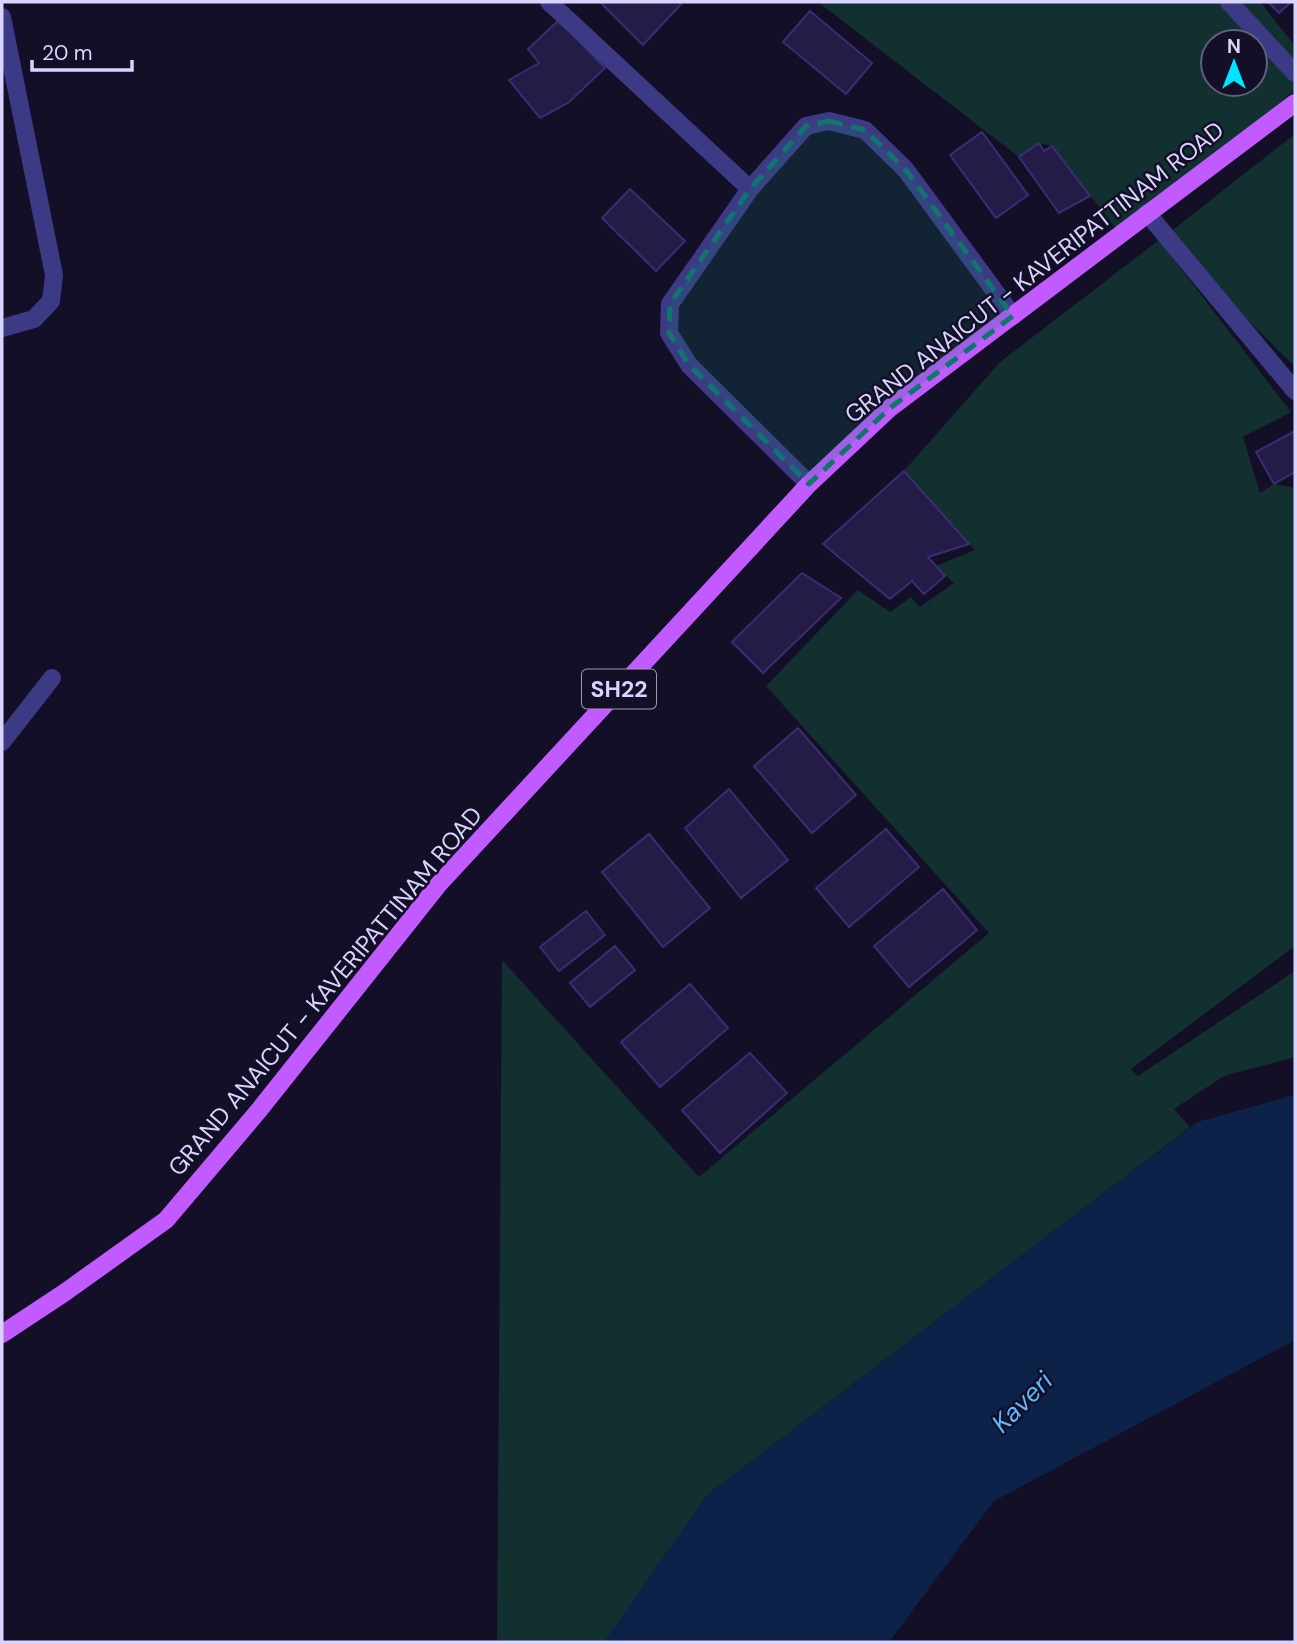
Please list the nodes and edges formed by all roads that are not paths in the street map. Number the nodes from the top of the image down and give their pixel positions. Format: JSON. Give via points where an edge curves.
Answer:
{"nodes":[{"id":1,"x":549,"y":2,"type":"edge"},
{"id":2,"x":1229,"y":2,"type":"edge"},
{"id":3,"x":2,"y":17,"type":"edge"},
{"id":4,"x":1295,"y":73,"type":"edge"},
{"id":5,"x":1295,"y":103,"type":"edge"},
{"id":6,"x":750,"y":189,"type":"junction"},
{"id":7,"x":1147,"y":213,"type":"junction"},
{"id":8,"x":1013,"y":316,"type":"junction"},
{"id":9,"x":2,"y":328,"type":"edge"},
{"id":10,"x":1295,"y":391,"type":"edge"},
{"id":11,"x":809,"y":484,"type":"junction"},
{"id":12,"x":52,"y":678,"type":"dead end"},
{"id":13,"x":2,"y":742,"type":"edge"},
{"id":14,"x":2,"y":1334,"type":"edge"}],
"edges":[{"from":1,"to":6,"type":"street"},
{"from":2,"to":4,"type":"street"},
{"from":3,"to":9,"type":"street","via":[[54,275],[51,301],[34,319]]},
{"from":5,"to":7,"type":"main road","name":"GRAND ANAICUT - KAVERIPATTINAM ROAD","number":"SH22"},
{"from":6,"to":8,"type":"street","via":[[806,126],[829,121],[864,130],[906,170]]},
{"from":6,"to":11,"type":"street","via":[[670,303],[669,332],[689,365]]},
{"from":7,"to":8,"type":"main road","name":"GRAND ANAICUT - KAVERIPATTINAM ROAD","number":"SH22"},
{"from":7,"to":10,"type":"street"},
{"from":8,"to":11,"type":"main road","name":"GRAND ANAICUT - KAVERIPATTINAM ROAD","number":"SH22","via":[[890,408]]},
{"from":11,"to":14,"type":"main road","name":"GRAND ANAICUT - KAVERIPATTINAM ROAD","number":"SH22","via":[[439,884],[166,1220]]},
{"from":12,"to":13,"type":"street"}]}
